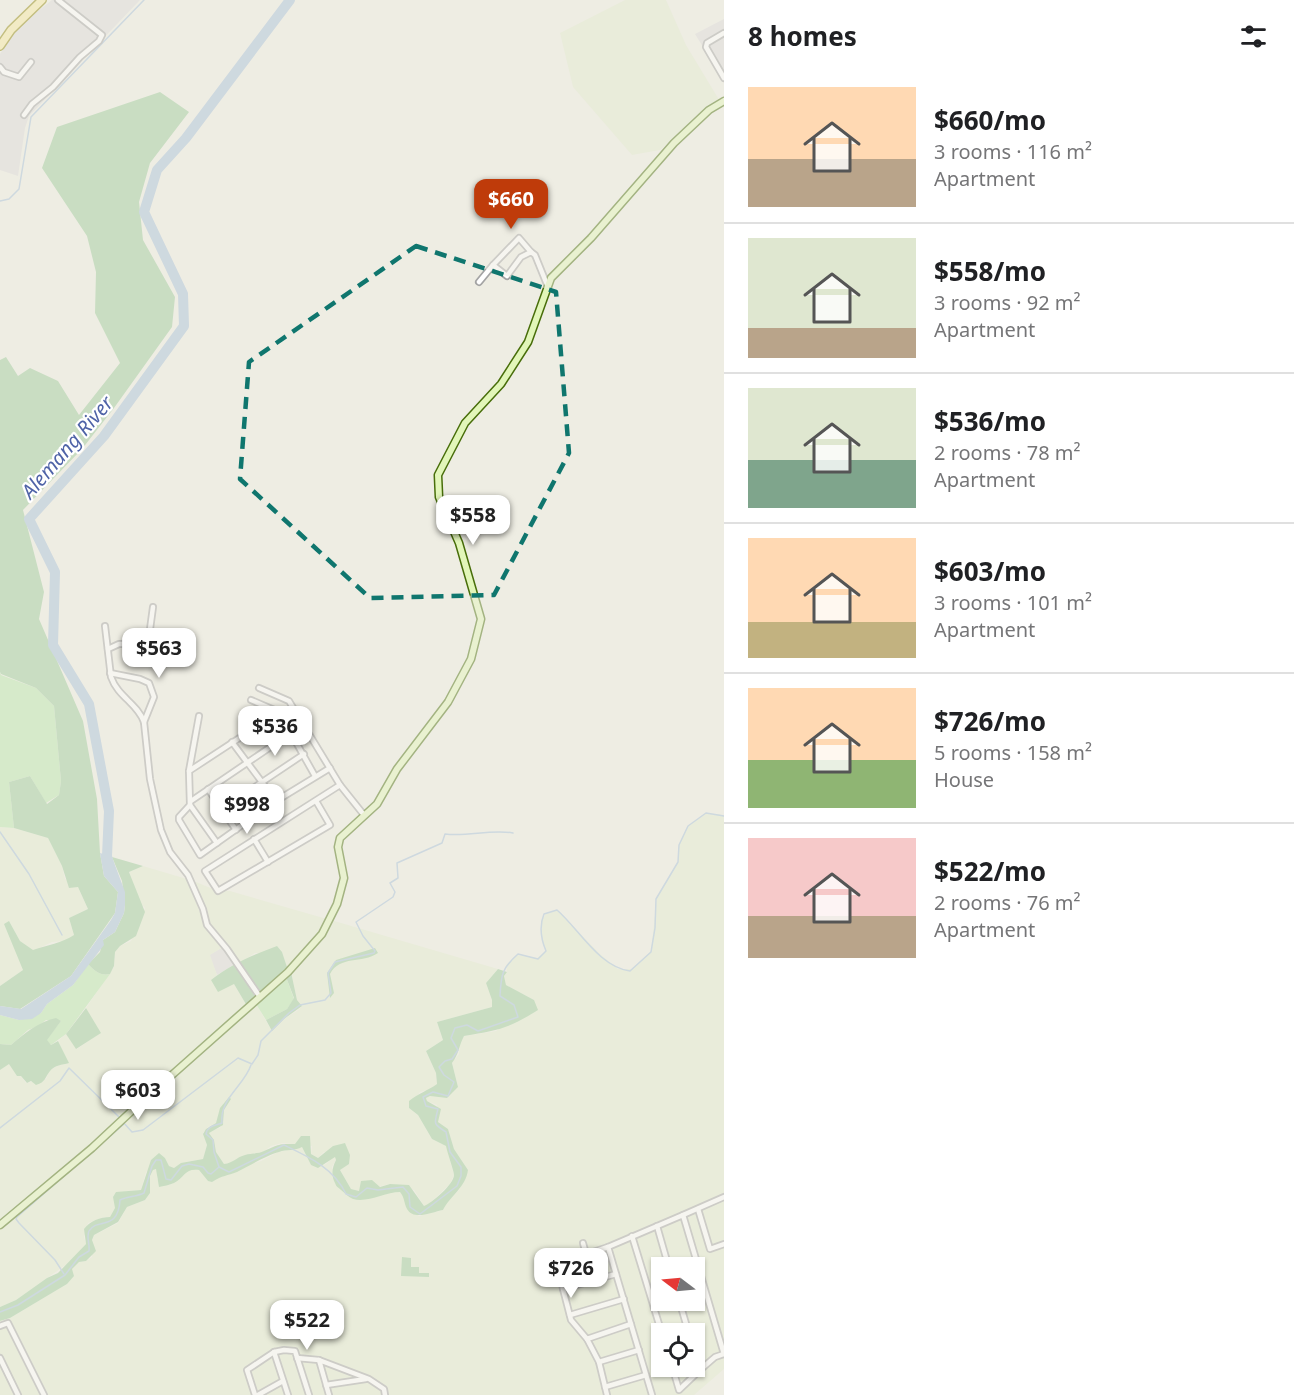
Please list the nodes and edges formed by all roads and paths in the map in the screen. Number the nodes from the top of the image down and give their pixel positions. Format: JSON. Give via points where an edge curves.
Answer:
{"nodes":[{"id":1,"x":57,"y":0,"type":"edge"},
{"id":2,"x":38,"y":2,"type":"edge"},
{"id":3,"x":724,"y":33,"type":"edge"},
{"id":4,"x":0,"y":46,"type":"edge"},
{"id":5,"x":31,"y":62,"type":"dead end"},
{"id":6,"x":0,"y":67,"type":"edge"},
{"id":7,"x":724,"y":78,"type":"edge"},
{"id":8,"x":724,"y":101,"type":"edge"},
{"id":9,"x":24,"y":115,"type":"dead end"},
{"id":10,"x":531,"y":252,"type":"junction"},
{"id":11,"x":493,"y":265,"type":"junction"},
{"id":12,"x":479,"y":282,"type":"dead end"},
{"id":13,"x":548,"y":288,"type":"junction"},
{"id":14,"x":153,"y":607,"type":"dead end"},
{"id":15,"x":105,"y":626,"type":"dead end"},
{"id":16,"x":108,"y":649,"type":"junction"},
{"id":17,"x":110,"y":673,"type":"junction"},
{"id":18,"x":259,"y":688,"type":"dead end"},
{"id":19,"x":251,"y":700,"type":"dead end"},
{"id":20,"x":279,"y":712,"type":"junction"},
{"id":21,"x":199,"y":716,"type":"dead end"},
{"id":22,"x":144,"y":722,"type":"junction"},
{"id":23,"x":291,"y":733,"type":"junction"},
{"id":24,"x":232,"y":742,"type":"junction"},
{"id":25,"x":304,"y":754,"type":"junction"},
{"id":26,"x":247,"y":762,"type":"junction"},
{"id":27,"x":330,"y":768,"type":"junction"},
{"id":28,"x":189,"y":771,"type":"junction"},
{"id":29,"x":315,"y":776,"type":"junction"},
{"id":30,"x":262,"y":782,"type":"junction"},
{"id":31,"x":340,"y":785,"type":"junction"},
{"id":32,"x":208,"y":789,"type":"junction"},
{"id":33,"x":276,"y":801,"type":"junction"},
{"id":34,"x":316,"y":801,"type":"junction"},
{"id":35,"x":191,"y":803,"type":"junction"},
{"id":36,"x":222,"y":809,"type":"junction"},
{"id":37,"x":364,"y":815,"type":"junction"},
{"id":38,"x":236,"y":830,"type":"junction"},
{"id":39,"x":254,"y":839,"type":"junction"},
{"id":40,"x":217,"y":843,"type":"junction"},
{"id":41,"x":268,"y":862,"type":"junction"},
{"id":42,"x":260,"y":998,"type":"junction"},
{"id":43,"x":724,"y":1197,"type":"edge"},
{"id":44,"x":698,"y":1209,"type":"junction"},
{"id":45,"x":683,"y":1215,"type":"junction"},
{"id":46,"x":0,"y":1225,"type":"edge"},
{"id":47,"x":657,"y":1226,"type":"junction"},
{"id":48,"x":632,"y":1236,"type":"junction"},
{"id":49,"x":583,"y":1243,"type":"dead end"},
{"id":50,"x":724,"y":1244,"type":"edge"},
{"id":51,"x":608,"y":1247,"type":"junction"},
{"id":52,"x":586,"y":1254,"type":"junction"},
{"id":53,"x":666,"y":1257,"type":"edge"},
{"id":54,"x":616,"y":1274,"type":"junction"},
{"id":55,"x":563,"y":1289,"type":"junction"},
{"id":56,"x":624,"y":1299,"type":"junction"},
{"id":57,"x":570,"y":1315,"type":"junction"},
{"id":58,"x":659,"y":1323,"type":"edge"},
{"id":59,"x":631,"y":1324,"type":"junction"},
{"id":60,"x":0,"y":1326,"type":"edge"},
{"id":61,"x":724,"y":1327,"type":"edge"},
{"id":62,"x":716,"y":1329,"type":"junction"},
{"id":63,"x":587,"y":1339,"type":"junction"},
{"id":64,"x":639,"y":1350,"type":"junction"},
{"id":65,"x":274,"y":1352,"type":"junction"},
{"id":66,"x":724,"y":1354,"type":"edge"},
{"id":67,"x":0,"y":1358,"type":"edge"},
{"id":68,"x":297,"y":1358,"type":"junction"},
{"id":69,"x":319,"y":1360,"type":"junction"},
{"id":70,"x":599,"y":1362,"type":"junction"},
{"id":71,"x":705,"y":1366,"type":"edge"},
{"id":72,"x":646,"y":1375,"type":"junction"},
{"id":73,"x":675,"y":1377,"type":"edge"},
{"id":74,"x":693,"y":1377,"type":"edge"},
{"id":75,"x":369,"y":1379,"type":"junction"},
{"id":76,"x":283,"y":1381,"type":"junction"},
{"id":77,"x":326,"y":1385,"type":"junction"},
{"id":78,"x":605,"y":1387,"type":"junction"},
{"id":79,"x":679,"y":1390,"type":"junction"},
{"id":80,"x":18,"y":1395,"type":"edge"},
{"id":81,"x":44,"y":1395,"type":"edge"},
{"id":82,"x":257,"y":1395,"type":"edge"},
{"id":83,"x":288,"y":1395,"type":"edge"},
{"id":84,"x":309,"y":1395,"type":"edge"},
{"id":85,"x":329,"y":1395,"type":"edge"},
{"id":86,"x":385,"y":1395,"type":"edge"},
{"id":87,"x":607,"y":1395,"type":"edge"},
{"id":88,"x":652,"y":1395,"type":"edge"},
{"id":89,"x":674,"y":1395,"type":"edge"}],
"edges":[{"from":1,"to":9,"type":"street","via":[[102,35]]},
{"from":2,"to":4,"type":"main road"},
{"from":3,"to":7,"type":"street","via":[[706,47]]},
{"from":5,"to":6,"type":"street","via":[[19,77]]},
{"from":8,"to":13,"type":"street","via":[[674,143],[551,278]]},
{"from":10,"to":11,"type":"street","via":[[521,257],[507,276]]},
{"from":10,"to":11,"type":"street","via":[[519,237]]},
{"from":10,"to":13,"type":"street"},
{"from":11,"to":12,"type":"street"},
{"from":13,"to":37,"type":"street","via":[[528,342],[501,384],[465,423],[438,475],[439,497],[459,543],[481,619],[471,659],[448,702],[397,769],[376,804]]},
{"from":14,"to":16,"type":"street","via":[[148,644],[118,644]]},
{"from":15,"to":16,"type":"street"},
{"from":16,"to":17,"type":"street"},
{"from":17,"to":22,"type":"street","via":[[116,689]]},
{"from":17,"to":22,"type":"street","via":[[149,683],[154,697]]},
{"from":18,"to":27,"type":"street","via":[[289,701]]},
{"from":19,"to":20,"type":"street"},
{"from":20,"to":23,"type":"street"},
{"from":20,"to":24,"type":"street"},
{"from":21,"to":28,"type":"street"},
{"from":22,"to":42,"type":"street","via":[[150,779],[170,852],[188,875],[207,925]]},
{"from":23,"to":25,"type":"street"},
{"from":23,"to":26,"type":"street"},
{"from":24,"to":26,"type":"street"},
{"from":24,"to":28,"type":"street"},
{"from":25,"to":29,"type":"street"},
{"from":25,"to":30,"type":"street"},
{"from":26,"to":30,"type":"street"},
{"from":26,"to":32,"type":"street"},
{"from":27,"to":29,"type":"street"},
{"from":27,"to":31,"type":"street"},
{"from":28,"to":35,"type":"street"},
{"from":29,"to":33,"type":"street"},
{"from":30,"to":33,"type":"street"},
{"from":30,"to":36,"type":"street"},
{"from":31,"to":34,"type":"street"},
{"from":31,"to":37,"type":"street"},
{"from":32,"to":35,"type":"street"},
{"from":32,"to":36,"type":"street"},
{"from":33,"to":38,"type":"street"},
{"from":34,"to":39,"type":"street"},
{"from":34,"to":41,"type":"street","via":[[330,825]]},
{"from":35,"to":40,"type":"street"},
{"from":35,"to":40,"type":"street","via":[[179,820],[200,855]]},
{"from":36,"to":38,"type":"street"},
{"from":37,"to":42,"type":"street","via":[[338,842],[344,878],[326,927]]},
{"from":38,"to":40,"type":"street"},
{"from":39,"to":41,"type":"street"},
{"from":39,"to":41,"type":"street","via":[[205,871],[218,891]]},
{"from":42,"to":46,"type":"street"},
{"from":43,"to":44,"type":"street"},
{"from":44,"to":45,"type":"street"},
{"from":44,"to":50,"type":"street","via":[[710,1249]]},
{"from":45,"to":47,"type":"street"},
{"from":45,"to":62,"type":"street"},
{"from":47,"to":48,"type":"street"},
{"from":47,"to":53,"type":"street"},
{"from":48,"to":51,"type":"street"},
{"from":48,"to":58,"type":"street"},
{"from":49,"to":52,"type":"street"},
{"from":51,"to":52,"type":"street"},
{"from":51,"to":54,"type":"street"},
{"from":52,"to":55,"type":"street","via":[[558,1263]]},
{"from":54,"to":55,"type":"street"},
{"from":54,"to":56,"type":"street"},
{"from":55,"to":57,"type":"street"},
{"from":56,"to":57,"type":"street"},
{"from":56,"to":59,"type":"street"},
{"from":57,"to":63,"type":"street"},
{"from":59,"to":63,"type":"street"},
{"from":59,"to":64,"type":"street"},
{"from":60,"to":81,"type":"street","via":[[8,1323]]},
{"from":61,"to":62,"type":"street"},
{"from":62,"to":66,"type":"street"},
{"from":63,"to":70,"type":"street"},
{"from":64,"to":70,"type":"street"},
{"from":64,"to":72,"type":"street"},
{"from":65,"to":68,"type":"street","via":[[295,1351]]},
{"from":65,"to":76,"type":"street"},
{"from":65,"to":82,"type":"street","via":[[247,1370]]},
{"from":66,"to":71,"type":"street"},
{"from":67,"to":80,"type":"street"},
{"from":68,"to":69,"type":"street"},
{"from":68,"to":84,"type":"street"},
{"from":69,"to":75,"type":"street"},
{"from":69,"to":77,"type":"street"},
{"from":70,"to":78,"type":"street"},
{"from":72,"to":78,"type":"street"},
{"from":72,"to":88,"type":"street"},
{"from":73,"to":79,"type":"street"},
{"from":74,"to":79,"type":"street"},
{"from":75,"to":77,"type":"street"},
{"from":75,"to":86,"type":"street","via":[[384,1389]]},
{"from":76,"to":82,"type":"street"},
{"from":76,"to":83,"type":"street"},
{"from":77,"to":85,"type":"street"},
{"from":78,"to":87,"type":"street"},
{"from":79,"to":89,"type":"street"}]}
